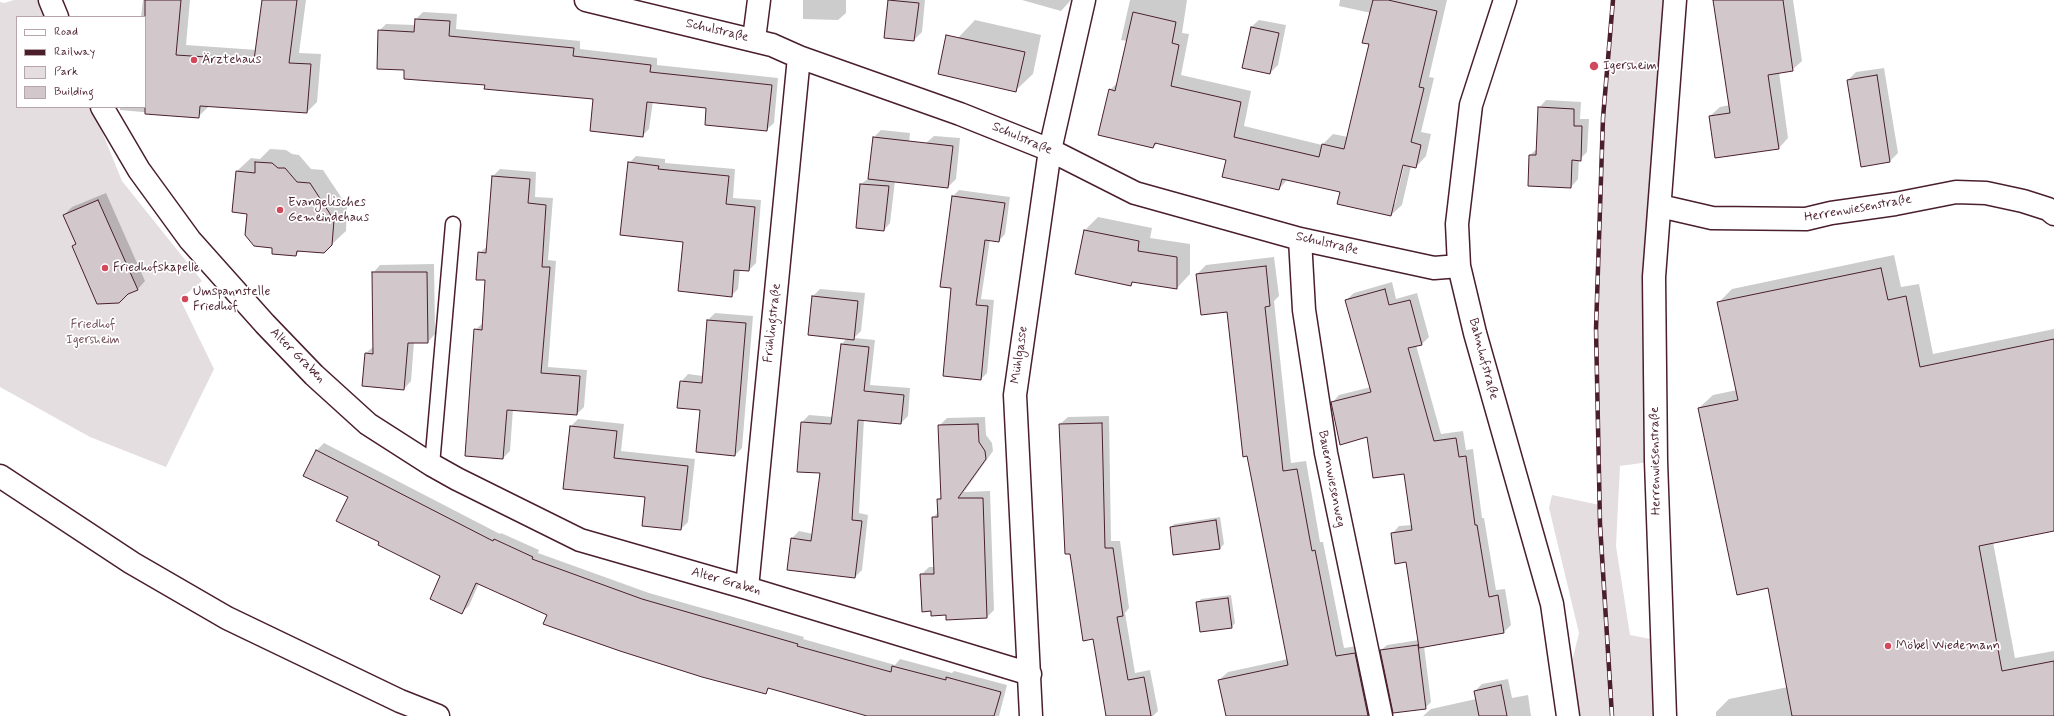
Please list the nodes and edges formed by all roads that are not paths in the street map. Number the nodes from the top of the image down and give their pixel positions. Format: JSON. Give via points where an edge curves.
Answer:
{"nodes":[{"id":1,"x":50,"y":0,"type":"edge"},
{"id":2,"x":586,"y":0,"type":"edge"},
{"id":3,"x":759,"y":0,"type":"edge"},
{"id":4,"x":1084,"y":0,"type":"edge"},
{"id":5,"x":1505,"y":0,"type":"edge"},
{"id":6,"x":1675,"y":0,"type":"edge"},
{"id":7,"x":57,"y":16,"type":"edge"},
{"id":8,"x":754,"y":39,"type":"junction"},
{"id":9,"x":800,"y":57,"type":"junction"},
{"id":10,"x":103,"y":108,"type":"edge"},
{"id":11,"x":1050,"y":150,"type":"junction"},
{"id":12,"x":1660,"y":206,"type":"junction"},
{"id":13,"x":2054,"y":214,"type":"edge"},
{"id":14,"x":453,"y":224,"type":"dead end"},
{"id":15,"x":1300,"y":239,"type":"junction"},
{"id":16,"x":1459,"y":266,"type":"junction"},
{"id":17,"x":432,"y":465,"type":"junction"},
{"id":18,"x":0,"y":476,"type":"edge"},
{"id":19,"x":748,"y":588,"type":"junction"},
{"id":20,"x":1030,"y":674,"type":"junction"},
{"id":21,"x":438,"y":716,"type":"edge"},
{"id":22,"x":1031,"y":716,"type":"edge"},
{"id":23,"x":1380,"y":716,"type":"edge"},
{"id":24,"x":1568,"y":716,"type":"edge"},
{"id":25,"x":1665,"y":716,"type":"edge"}],
"edges":[{"from":1,"to":7,"type":"street"},
{"from":2,"to":8,"type":"street","name":"Schulstraße"},
{"from":3,"to":8,"type":"street"},
{"from":4,"to":11,"type":"street","name":"Mühlgasse"},
{"from":5,"to":16,"type":"street","name":"Bahnhofstraße","via":[[1471,104],[1457,224]]},
{"from":6,"to":12,"type":"street","name":"Herrenwiesenstraße"},
{"from":8,"to":9,"type":"street","name":"Schulstraße"},
{"from":9,"to":11,"type":"street","name":"Schulstraße","via":[[960,114]]},
{"from":9,"to":19,"type":"street","name":"Frühlingstraße"},
{"from":10,"to":17,"type":"street","name":"Alter Graben","via":[[139,170],[190,240],[265,324],[314,375],[368,424]]},
{"from":11,"to":15,"type":"street","name":"Schulstraße","via":[[1135,193]]},
{"from":11,"to":20,"type":"street","name":"Mühlgasse","via":[[1015,395]]},
{"from":12,"to":13,"type":"street","name":"Herrenwiesenstraße","via":[[1712,218],[1806,219],[1956,192],[1986,193],[2023,201]]},
{"from":12,"to":25,"type":"street","name":"Herrenwiesenstraße","via":[[1654,276],[1655,415]]},
{"from":14,"to":17,"type":"lane"},
{"from":15,"to":16,"type":"street","name":"Schulstraße","via":[[1434,268]]},
{"from":15,"to":23,"type":"street","name":"Bauernwiesenweg","via":[[1304,310],[1324,445]]},
{"from":16,"to":24,"type":"street","name":"Bahnhofstraße","via":[[1552,604]]},
{"from":17,"to":19,"type":"street","name":"Alter Graben","via":[[580,540]]},
{"from":18,"to":21,"type":"street","via":[[132,563],[227,618],[400,701]]},
{"from":19,"to":20,"type":"street","name":"Alter Graben"},
{"from":20,"to":22,"type":"street","name":"Mühlgasse"}]}
